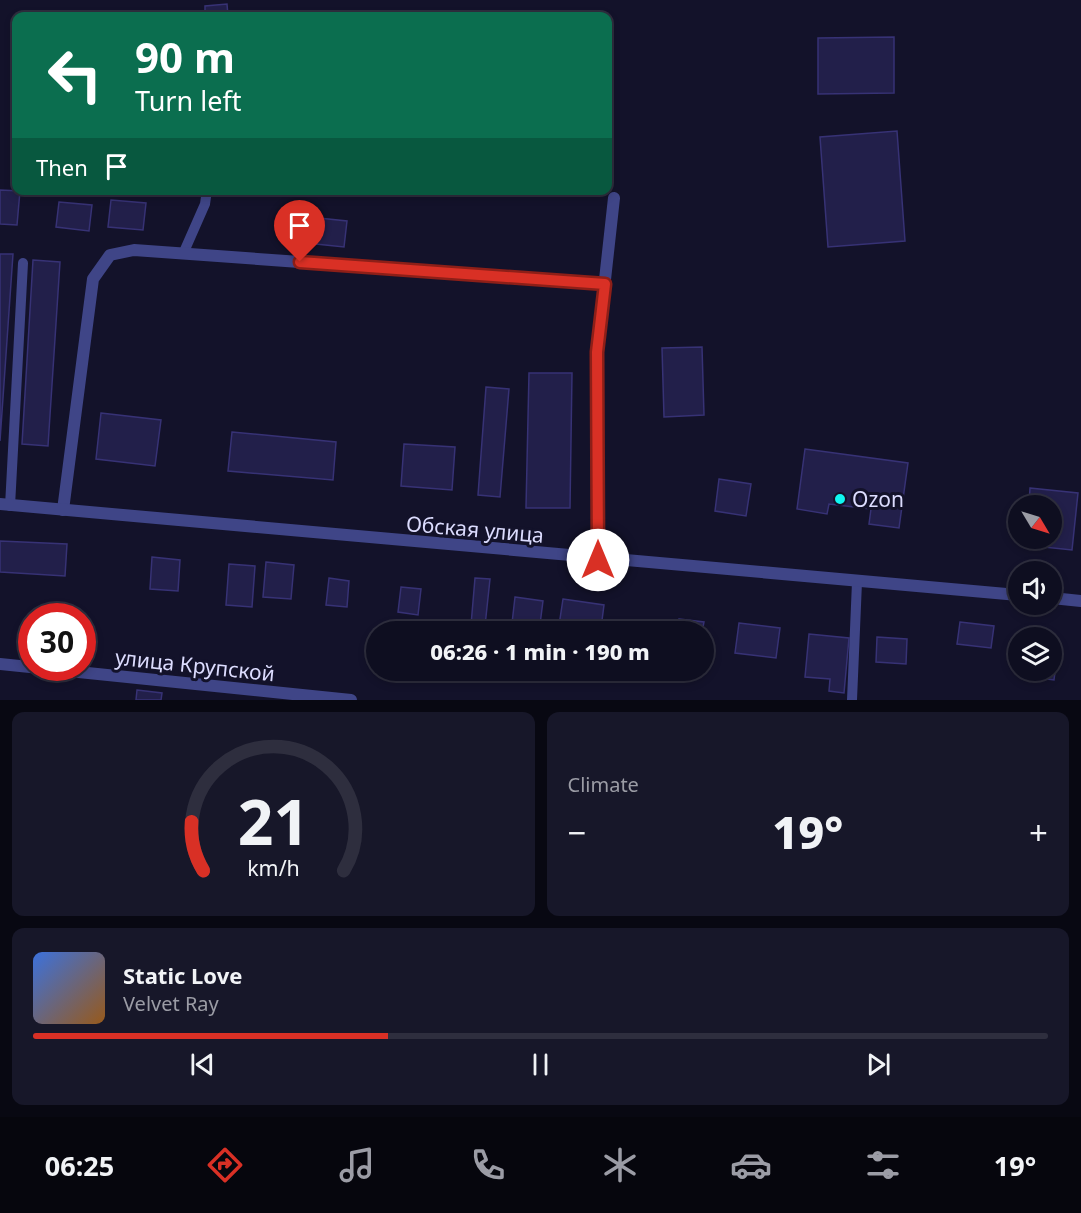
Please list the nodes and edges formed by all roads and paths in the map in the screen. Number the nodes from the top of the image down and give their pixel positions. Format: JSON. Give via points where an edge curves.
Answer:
{"nodes":[{"id":1,"x":206,"y":195,"type":"edge"},
{"id":2,"x":614,"y":198,"type":"dead end"},
{"id":3,"x":183,"y":254,"type":"junction"},
{"id":4,"x":23,"y":263,"type":"dead end"},
{"id":5,"x":605,"y":284,"type":"junction"},
{"id":6,"x":5,"y":505,"type":"edge"},
{"id":7,"x":63,"y":510,"type":"junction"},
{"id":8,"x":598,"y":560,"type":"junction"},
{"id":9,"x":858,"y":582,"type":"junction"},
{"id":10,"x":1008,"y":594,"type":"edge"},
{"id":11,"x":1062,"y":599,"type":"edge"},
{"id":12,"x":1081,"y":601,"type":"edge"},
{"id":13,"x":0,"y":664,"type":"edge"},
{"id":14,"x":351,"y":700,"type":"edge"},
{"id":15,"x":852,"y":700,"type":"edge"}],
"edges":[{"from":1,"to":3,"type":"lane"},
{"from":2,"to":5,"type":"street"},
{"from":3,"to":5,"type":"street"},
{"from":3,"to":7,"type":"street","via":[[134,250],[110,255],[93,279]]},
{"from":4,"to":6,"type":"lane"},
{"from":5,"to":8,"type":"street","via":[[597,352]]},
{"from":6,"to":7,"type":"street","name":"Обская улица"},
{"from":7,"to":8,"type":"street","name":"Обская улица"},
{"from":8,"to":9,"type":"street","name":"Обская улица"},
{"from":9,"to":10,"type":"street","name":"Обская улица"},
{"from":9,"to":15,"type":"lane"},
{"from":11,"to":12,"type":"street"},
{"from":13,"to":14,"type":"street","name":"улица Крупской"}]}
